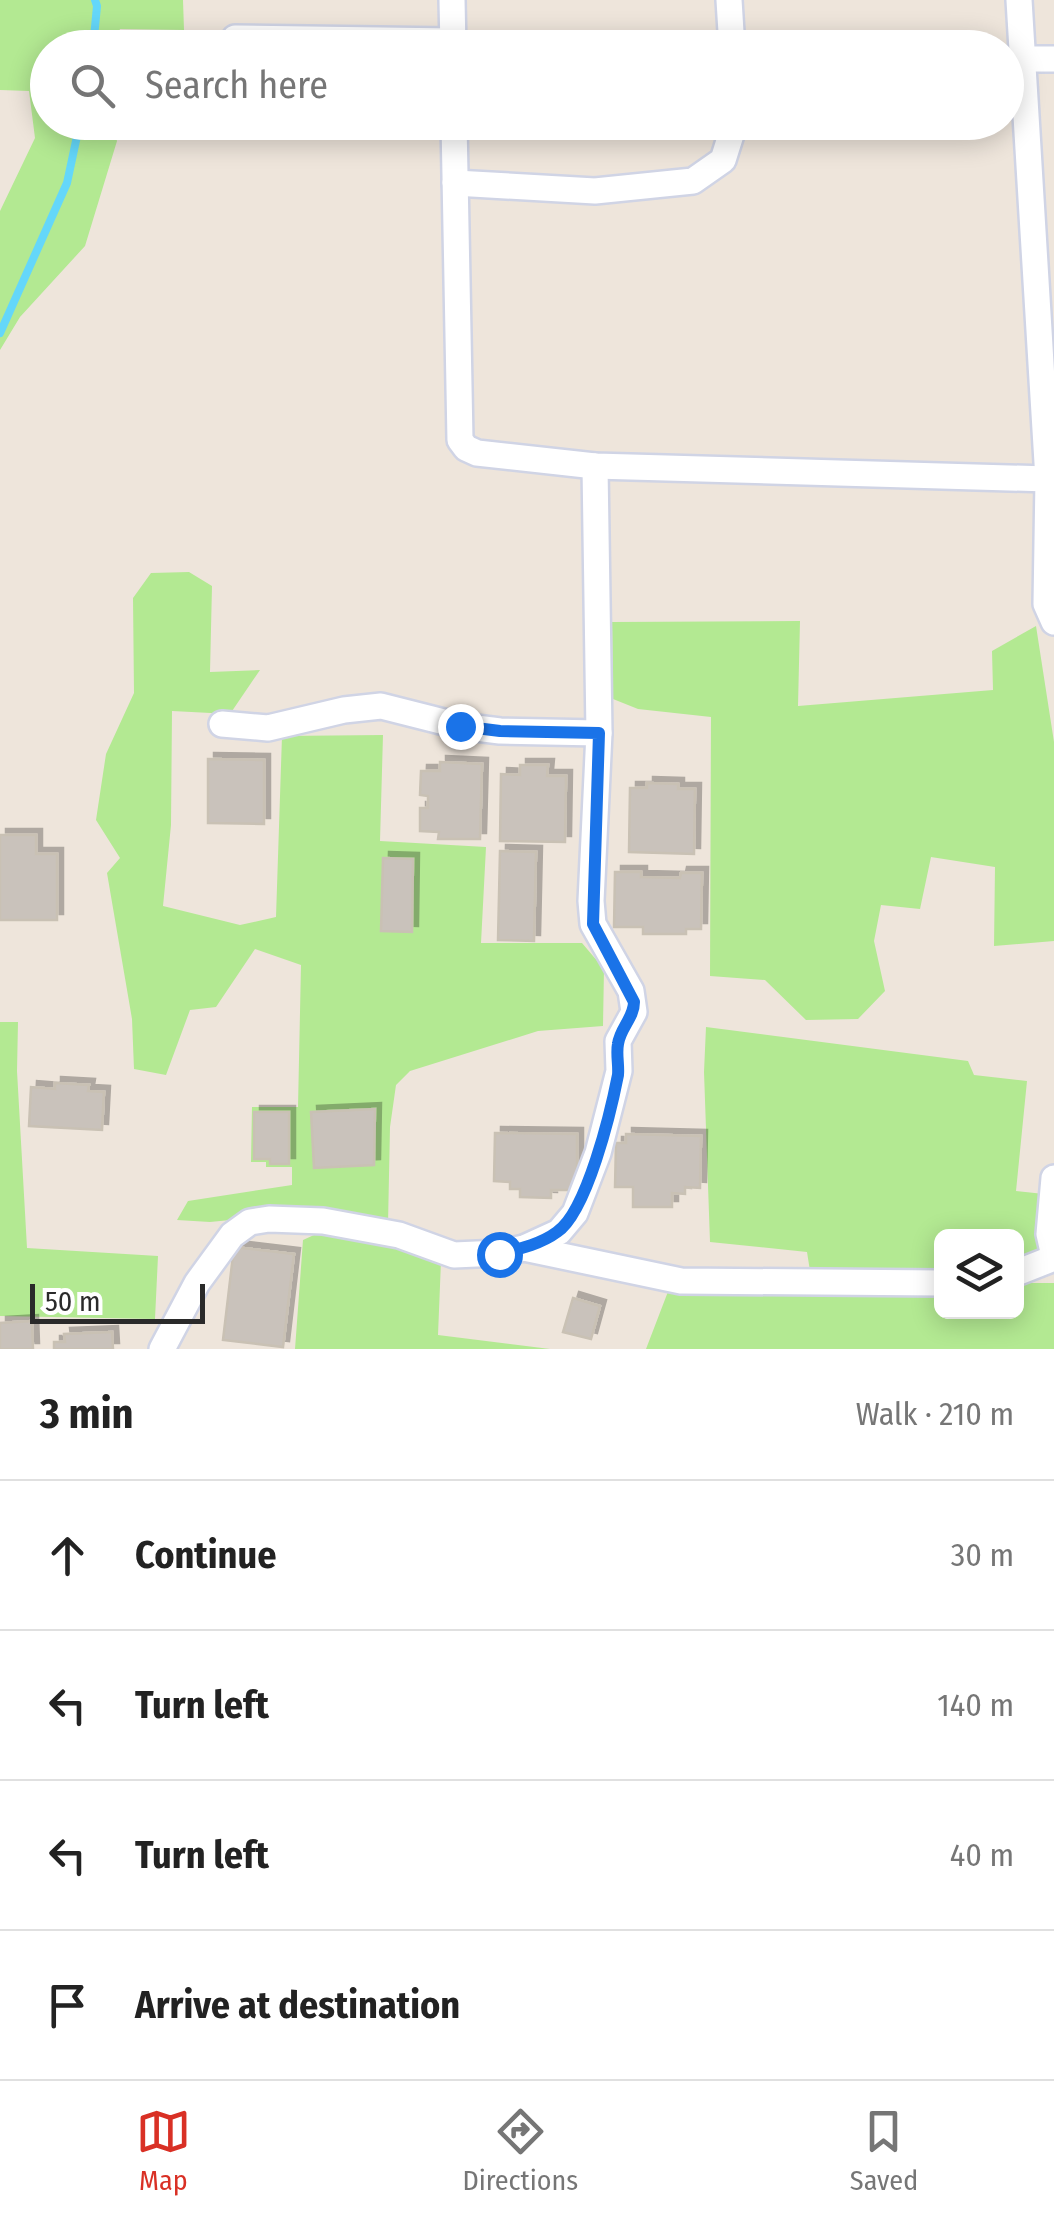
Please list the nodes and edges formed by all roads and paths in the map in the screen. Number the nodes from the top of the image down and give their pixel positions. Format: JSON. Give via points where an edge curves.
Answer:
{"nodes":[{"id":1,"x":452,"y":0,"type":"edge"},
{"id":2,"x":729,"y":0,"type":"edge"},
{"id":3,"x":1019,"y":0,"type":"edge"},
{"id":4,"x":453,"y":30,"type":"edge"},
{"id":5,"x":731,"y":30,"type":"edge"},
{"id":6,"x":1022,"y":30,"type":"edge"},
{"id":7,"x":1054,"y":58,"type":"edge"},
{"id":8,"x":1024,"y":59,"type":"joint"},
{"id":9,"x":454,"y":140,"type":"edge"},
{"id":10,"x":730,"y":140,"type":"edge"},
{"id":11,"x":455,"y":183,"type":"junction"},
{"id":12,"x":595,"y":466,"type":"junction"},
{"id":13,"x":1048,"y":479,"type":"junction"},
{"id":14,"x":1054,"y":622,"type":"edge"},
{"id":15,"x":222,"y":724,"type":"dead end"},
{"id":16,"x":599,"y":733,"type":"junction"},
{"id":17,"x":1054,"y":1178,"type":"edge"},
{"id":18,"x":524,"y":1248,"type":"junction"},
{"id":19,"x":1054,"y":1257,"type":"edge"},
{"id":20,"x":1024,"y":1270,"type":"edge"},
{"id":21,"x":934,"y":1282,"type":"edge"},
{"id":22,"x":162,"y":1349,"type":"edge"}],
"edges":[{"from":1,"to":4,"type":"street"},
{"from":2,"to":5,"type":"street"},
{"from":3,"to":6,"type":"street"},
{"from":7,"to":8,"type":"street"},
{"from":8,"to":13,"type":"street"},
{"from":9,"to":11,"type":"street"},
{"from":10,"to":11,"type":"street","via":[[723,160],[693,181],[596,190]]},
{"from":11,"to":12,"type":"street","via":[[460,440],[477,453]]},
{"from":12,"to":13,"type":"street"},
{"from":12,"to":16,"type":"street"},
{"from":13,"to":14,"type":"street","via":[[1046,604]]},
{"from":15,"to":16,"type":"street","via":[[268,728],[382,706],[500,731]]},
{"from":16,"to":18,"type":"street","via":[[593,924],[631,991],[634,1012],[618,1041],[618,1072],[575,1213],[559,1232]]},
{"from":17,"to":19,"type":"street"},
{"from":18,"to":21,"type":"street","via":[[681,1280]]},
{"from":18,"to":22,"type":"street","via":[[454,1254],[399,1234],[324,1221],[250,1222],[232,1234],[197,1283]]},
{"from":19,"to":20,"type":"street"}]}
